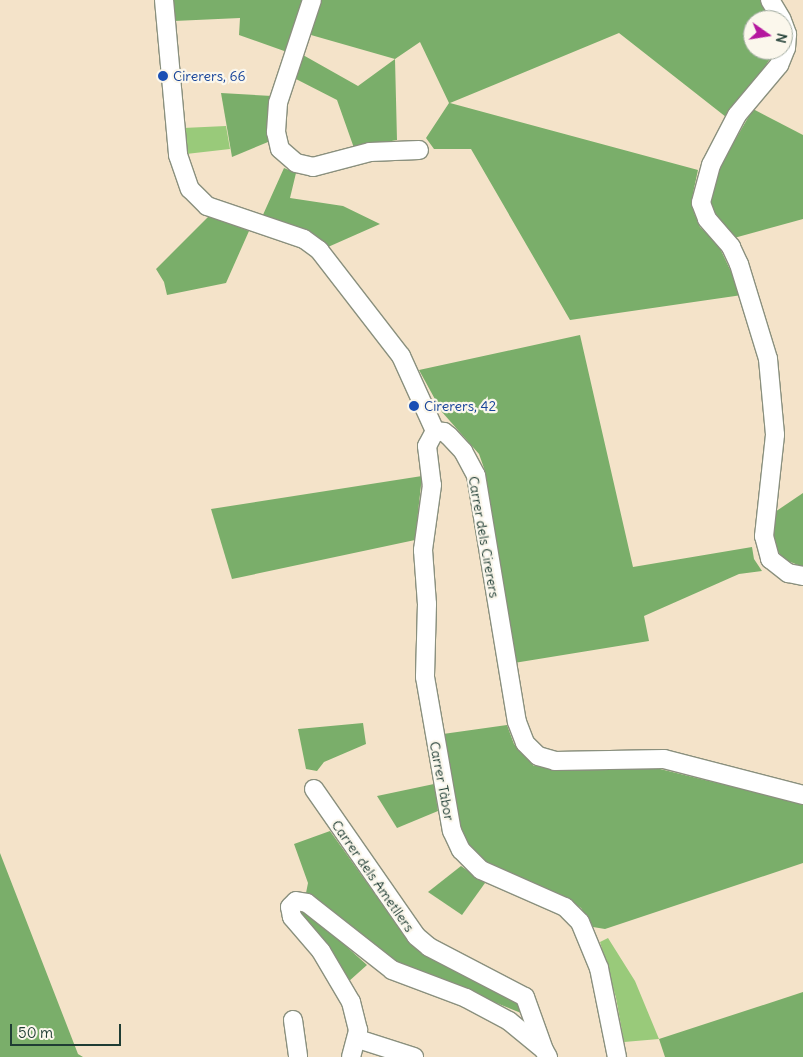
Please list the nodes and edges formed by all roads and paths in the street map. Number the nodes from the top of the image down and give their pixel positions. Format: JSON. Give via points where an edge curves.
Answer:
{"nodes":[{"id":1,"x":164,"y":0,"type":"edge"},
{"id":2,"x":312,"y":0,"type":"edge"},
{"id":3,"x":781,"y":60,"type":"edge"},
{"id":4,"x":419,"y":150,"type":"dead end"},
{"id":5,"x":435,"y":431,"type":"junction"},
{"id":6,"x":803,"y":576,"type":"edge"},
{"id":7,"x":314,"y":789,"type":"dead end"},
{"id":8,"x":803,"y":795,"type":"edge"},
{"id":9,"x":293,"y":1020,"type":"dead end"},
{"id":10,"x":358,"y":1039,"type":"junction"},
{"id":11,"x":546,"y":1053,"type":"edge"},
{"id":12,"x":298,"y":1057,"type":"edge"},
{"id":13,"x":350,"y":1057,"type":"edge"},
{"id":14,"x":414,"y":1057,"type":"edge"},
{"id":15,"x":617,"y":1057,"type":"edge"}],
"edges":[{"from":1,"to":5,"type":"street","via":[[178,155],[190,189],[207,206],[304,239],[319,250],[401,356]]},
{"from":2,"to":4,"type":"street","via":[[278,103],[276,132],[280,149],[296,163],[313,168],[370,152]]},
{"from":3,"to":6,"type":"street","via":[[737,115],[711,165],[701,203],[707,219],[731,247],[740,264],[768,359],[774,435],[764,536],[770,559],[788,573]]},
{"from":5,"to":8,"type":"street","name":"Carrer dels Cirerers","via":[[444,432],[463,451],[476,475],[517,722],[525,743],[538,756],[555,761],[664,759]]},
{"from":5,"to":15,"type":"street","name":"Carrer Tàbor","via":[[427,446],[432,485],[423,550],[427,604],[425,677],[452,831],[460,850],[481,870],[565,907],[580,922],[599,968]]},
{"from":7,"to":11,"type":"street","name":"Carrer dels Ametllers","via":[[416,936],[429,947],[525,997]]},
{"from":9,"to":12,"type":"street"},
{"from":10,"to":11,"type":"street","via":[[355,1015],[342,986],[321,952],[289,912],[296,901],[307,903],[382,964],[489,1009]]},
{"from":10,"to":13,"type":"street"},
{"from":10,"to":14,"type":"street"}]}
